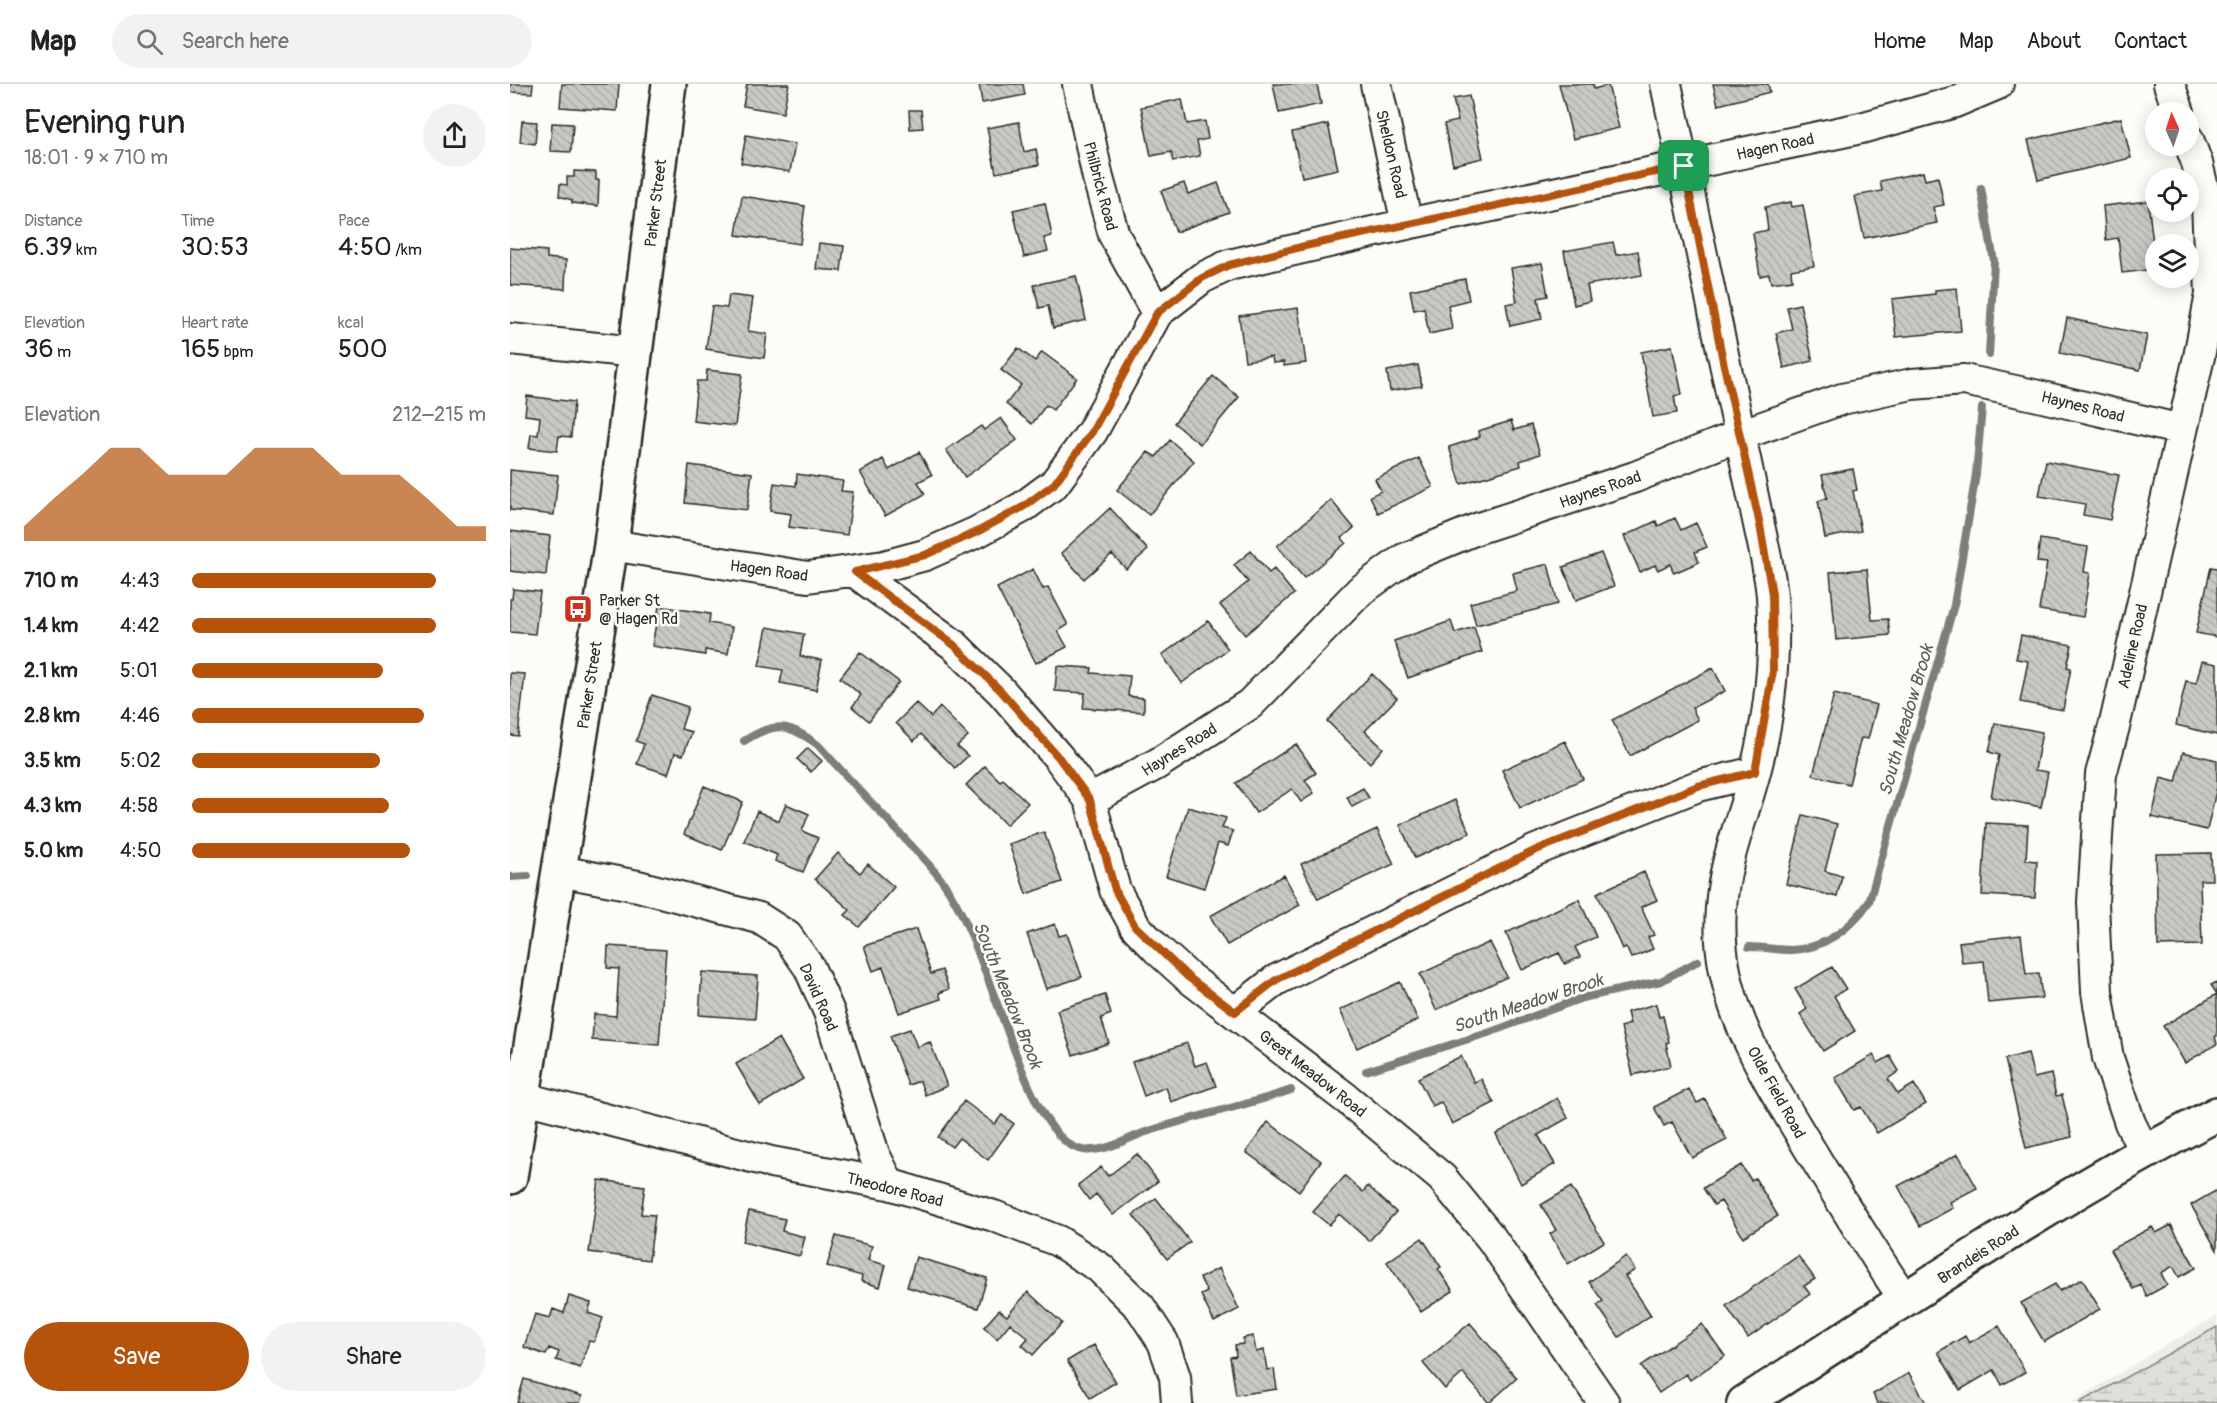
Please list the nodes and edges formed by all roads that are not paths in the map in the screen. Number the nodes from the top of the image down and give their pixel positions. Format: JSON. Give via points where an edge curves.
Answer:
{"nodes":[{"id":1,"x":669,"y":84,"type":"edge"},
{"id":2,"x":1078,"y":84,"type":"edge"},
{"id":3,"x":1376,"y":84,"type":"edge"},
{"id":4,"x":1665,"y":84,"type":"edge"},
{"id":5,"x":1998,"y":84,"type":"edge"},
{"id":6,"x":2169,"y":84,"type":"edge"},
{"id":7,"x":2175,"y":102,"type":"edge"},
{"id":8,"x":2194,"y":156,"type":"edge"},
{"id":9,"x":1684,"y":166,"type":"junction"},
{"id":10,"x":1407,"y":224,"type":"junction"},
{"id":11,"x":1157,"y":313,"type":"junction"},
{"id":12,"x":510,"y":339,"type":"edge"},
{"id":13,"x":636,"y":352,"type":"junction"},
{"id":14,"x":2182,"y":430,"type":"junction"},
{"id":15,"x":1740,"y":435,"type":"junction"},
{"id":16,"x":611,"y":544,"type":"junction"},
{"id":17,"x":855,"y":572,"type":"junction"},
{"id":18,"x":1755,"y":772,"type":"junction"},
{"id":19,"x":1090,"y":800,"type":"junction"},
{"id":20,"x":559,"y":871,"type":"junction"},
{"id":21,"x":1235,"y":1012,"type":"junction"},
{"id":22,"x":524,"y":1098,"type":"junction"},
{"id":23,"x":2217,"y":1114,"type":"edge"},
{"id":24,"x":2145,"y":1153,"type":"junction"},
{"id":25,"x":510,"y":1177,"type":"edge"},
{"id":26,"x":889,"y":1184,"type":"junction"},
{"id":27,"x":1905,"y":1300,"type":"junction"},
{"id":28,"x":1177,"y":1403,"type":"edge"},
{"id":29,"x":1604,"y":1403,"type":"edge"},
{"id":30,"x":1744,"y":1403,"type":"edge"}],
"edges":[{"from":1,"to":13,"type":"main road","name":"Parker Street"},
{"from":2,"to":11,"type":"street","name":"Philbrick Road","via":[[1114,235]]},
{"from":3,"to":10,"type":"street","name":"Sheldon Road"},
{"from":4,"to":9,"type":"street","name":"Olde Field Road"},
{"from":5,"to":9,"type":"street","name":"Hagen Road","via":[[1954,102],[1861,128]]},
{"from":6,"to":7,"type":"street"},
{"from":8,"to":14,"type":"street","name":"Adeline Road","via":[[2206,204],[2211,294]]},
{"from":9,"to":10,"type":"street","name":"Hagen Road"},
{"from":9,"to":15,"type":"street","name":"Olde Field Road"},
{"from":10,"to":11,"type":"street","name":"Hagen Road","via":[[1229,265],[1202,278]]},
{"from":11,"to":17,"type":"street","name":"Hagen Road","via":[[1092,432],[1054,484],[1023,507],[925,555]]},
{"from":12,"to":13,"type":"street"},
{"from":13,"to":16,"type":"main road","name":"Parker Street"},
{"from":14,"to":15,"type":"street","name":"Haynes Road","via":[[1964,380],[1912,384],[1842,399]]},
{"from":14,"to":24,"type":"street","name":"Adeline Road","via":[[2101,774],[2093,902],[2097,992],[2108,1058],[2130,1123]]},
{"from":15,"to":18,"type":"street","name":"Olde Field Road","via":[[1760,525],[1772,606],[1773,671]]},
{"from":15,"to":19,"type":"street","name":"Haynes Road","via":[[1635,477],[1479,528],[1404,559],[1360,591],[1250,704],[1157,764]]},
{"from":16,"to":17,"type":"street","name":"Hagen Road","via":[[808,577]]},
{"from":16,"to":20,"type":"main road","name":"Parker Street"},
{"from":17,"to":19,"type":"street","name":"Great Meadow Road","via":[[954,645],[1001,691]]},
{"from":18,"to":21,"type":"street","via":[[1698,786],[1536,850],[1276,980]]},
{"from":18,"to":27,"type":"street","name":"Olde Field Road","via":[[1725,872],[1720,911],[1725,982],[1758,1063],[1858,1231]]},
{"from":19,"to":21,"type":"street","name":"Great Meadow Road","via":[[1115,890],[1135,926],[1188,977]]},
{"from":20,"to":22,"type":"main road","name":"Parker Street"},
{"from":20,"to":26,"type":"street","name":"David Road","via":[[638,886],[759,918],[787,936],[809,967],[829,1012],[874,1154]]},
{"from":21,"to":29,"type":"street","name":"Great Meadow Road","via":[[1442,1178],[1491,1238]]},
{"from":22,"to":25,"type":"main road","name":"Parker Street"},
{"from":22,"to":26,"type":"street","name":"Theodore Road","via":[[771,1162]]},
{"from":23,"to":24,"type":"main road","name":"Brandeis Road"},
{"from":24,"to":27,"type":"main road","name":"Brandeis Road"},
{"from":26,"to":28,"type":"street","name":"Theodore Road","via":[[994,1216],[1058,1241],[1100,1268],[1140,1307],[1163,1341],[1175,1377]]},
{"from":27,"to":30,"type":"main road","name":"Brandeis Road"}]}
